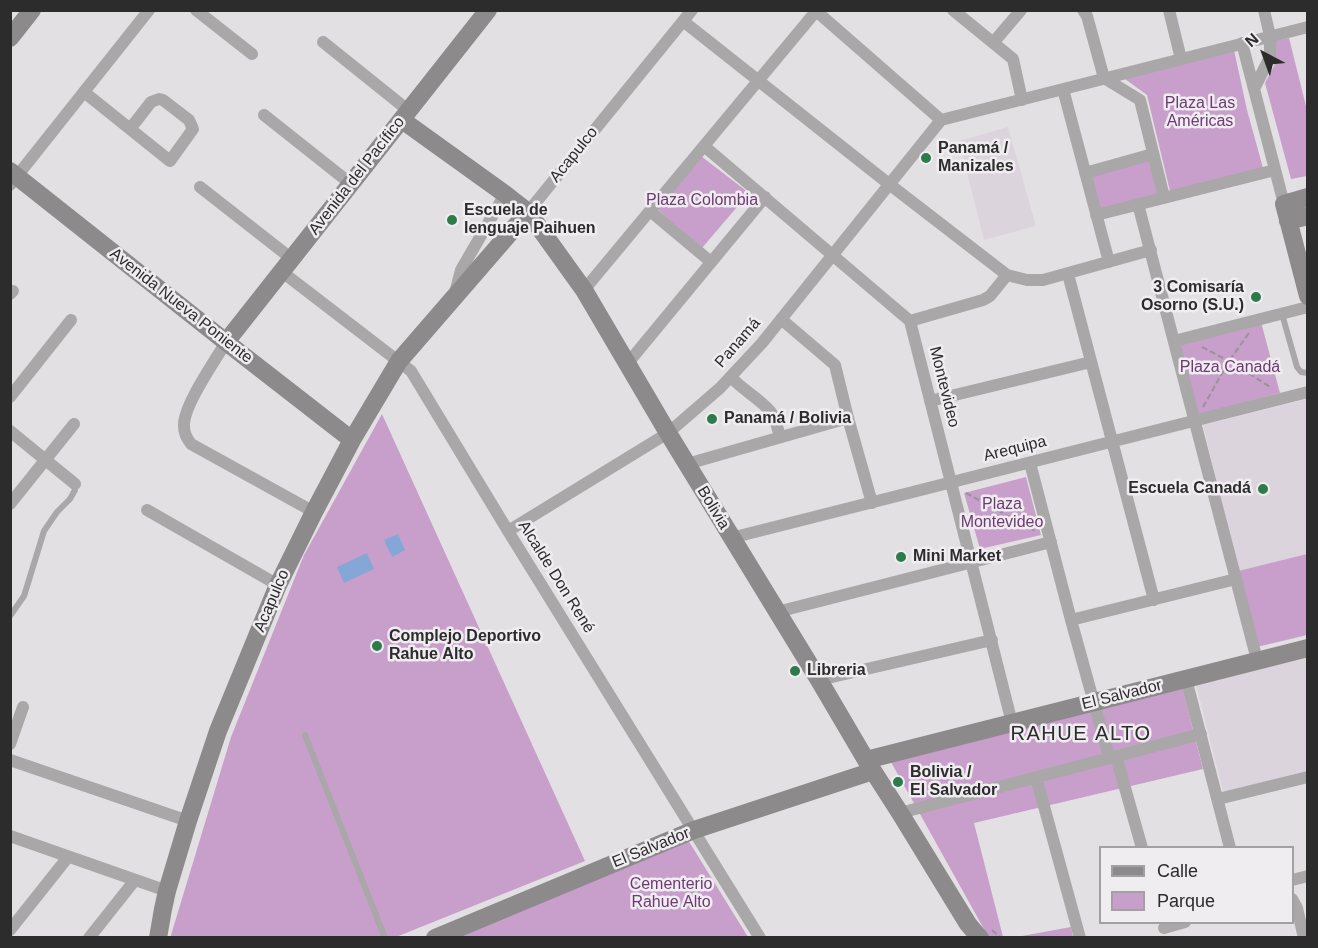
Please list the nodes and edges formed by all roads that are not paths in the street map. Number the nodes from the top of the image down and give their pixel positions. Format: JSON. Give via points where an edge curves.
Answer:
{"nodes":[{"id":1,"x":32,"y":10,"type":"edge"},
{"id":2,"x":149,"y":10,"type":"edge"},
{"id":3,"x":196,"y":10,"type":"edge"},
{"id":4,"x":488,"y":10,"type":"edge"},
{"id":5,"x":692,"y":10,"type":"edge"},
{"id":6,"x":953,"y":10,"type":"edge"},
{"id":7,"x":1021,"y":10,"type":"edge"},
{"id":8,"x":1083,"y":10,"type":"edge"},
{"id":9,"x":1169,"y":10,"type":"edge"},
{"id":10,"x":1264,"y":10,"type":"edge"},
{"id":11,"x":816,"y":11,"type":"edge"},
{"id":12,"x":683,"y":21,"type":"junction"},
{"id":13,"x":1308,"y":27,"type":"edge"},
{"id":14,"x":1270,"y":36,"type":"junction"},
{"id":15,"x":10,"y":38,"type":"edge"},
{"id":16,"x":323,"y":42,"type":"dead end"},
{"id":17,"x":993,"y":43,"type":"junction"},
{"id":18,"x":1242,"y":44,"type":"junction"},
{"id":19,"x":252,"y":54,"type":"dead end"},
{"id":20,"x":1180,"y":59,"type":"junction"},
{"id":21,"x":1104,"y":78,"type":"junction"},
{"id":22,"x":758,"y":81,"type":"junction"},
{"id":23,"x":1063,"y":89,"type":"junction"},
{"id":24,"x":1254,"y":89,"type":"junction"},
{"id":25,"x":84,"y":92,"type":"junction"},
{"id":26,"x":1022,"y":100,"type":"junction"},
{"id":27,"x":264,"y":115,"type":"dead end"},
{"id":28,"x":405,"y":115,"type":"junction"},
{"id":29,"x":942,"y":120,"type":"junction"},
{"id":30,"x":130,"y":129,"type":"junction"},
{"id":31,"x":704,"y":146,"type":"junction"},
{"id":32,"x":1153,"y":154,"type":"junction"},
{"id":33,"x":1275,"y":170,"type":"junction"},
{"id":34,"x":1085,"y":173,"type":"junction"},
{"id":35,"x":13,"y":177,"type":"edge"},
{"id":36,"x":351,"y":184,"type":"junction"},
{"id":37,"x":889,"y":184,"type":"junction"},
{"id":38,"x":200,"y":187,"type":"dead end"},
{"id":39,"x":505,"y":194,"type":"junction"},
{"id":40,"x":765,"y":197,"type":"junction"},
{"id":41,"x":1164,"y":197,"type":"junction"},
{"id":42,"x":1308,"y":197,"type":"edge"},
{"id":43,"x":1138,"y":204,"type":"junction"},
{"id":44,"x":650,"y":211,"type":"junction"},
{"id":45,"x":528,"y":212,"type":"junction"},
{"id":46,"x":1286,"y":212,"type":"junction"},
{"id":47,"x":1096,"y":215,"type":"junction"},
{"id":48,"x":1308,"y":216,"type":"edge"},
{"id":49,"x":1151,"y":250,"type":"junction"},
{"id":50,"x":833,"y":255,"type":"junction"},
{"id":51,"x":711,"y":262,"type":"junction"},
{"id":52,"x":1109,"y":262,"type":"junction"},
{"id":53,"x":286,"y":265,"type":"junction"},
{"id":54,"x":1068,"y":274,"type":"junction"},
{"id":55,"x":1007,"y":275,"type":"junction"},
{"id":56,"x":584,"y":290,"type":"junction"},
{"id":57,"x":1308,"y":296,"type":"edge"},
{"id":58,"x":454,"y":297,"type":"junction"},
{"id":59,"x":1308,"y":307,"type":"edge"},
{"id":60,"x":1282,"y":313,"type":"junction"},
{"id":61,"x":781,"y":319,"type":"junction"},
{"id":62,"x":71,"y":320,"type":"dead end"},
{"id":63,"x":910,"y":321,"type":"junction"},
{"id":64,"x":1180,"y":340,"type":"junction"},
{"id":65,"x":226,"y":342,"type":"junction"},
{"id":66,"x":399,"y":361,"type":"junction"},
{"id":67,"x":1091,"y":362,"type":"junction"},
{"id":68,"x":628,"y":363,"type":"junction"},
{"id":69,"x":1308,"y":373,"type":"edge"},
{"id":70,"x":731,"y":377,"type":"junction"},
{"id":71,"x":1308,"y":392,"type":"edge"},
{"id":72,"x":10,"y":397,"type":"edge"},
{"id":73,"x":930,"y":401,"type":"junction"},
{"id":74,"x":848,"y":418,"type":"junction"},
{"id":75,"x":1196,"y":420,"type":"junction"},
{"id":76,"x":74,"y":424,"type":"dead end"},
{"id":77,"x":10,"y":431,"type":"edge"},
{"id":78,"x":668,"y":432,"type":"junction"},
{"id":79,"x":780,"y":437,"type":"junction"},
{"id":80,"x":352,"y":440,"type":"junction"},
{"id":81,"x":1112,"y":442,"type":"junction"},
{"id":82,"x":45,"y":459,"type":"junction"},
{"id":83,"x":1030,"y":463,"type":"junction"},
{"id":84,"x":687,"y":464,"type":"junction"},
{"id":85,"x":952,"y":482,"type":"junction"},
{"id":86,"x":75,"y":484,"type":"joint"},
{"id":87,"x":872,"y":502,"type":"junction"},
{"id":88,"x":10,"y":504,"type":"edge"},
{"id":89,"x":147,"y":510,"type":"dead end"},
{"id":90,"x":314,"y":512,"type":"junction"},
{"id":91,"x":508,"y":531,"type":"junction"},
{"id":92,"x":731,"y":538,"type":"junction"},
{"id":93,"x":1051,"y":542,"type":"junction"},
{"id":94,"x":972,"y":562,"type":"junction"},
{"id":95,"x":1236,"y":579,"type":"junction"},
{"id":96,"x":278,"y":585,"type":"junction"},
{"id":97,"x":1154,"y":600,"type":"junction"},
{"id":98,"x":777,"y":612,"type":"junction"},
{"id":99,"x":10,"y":616,"type":"edge"},
{"id":100,"x":1071,"y":620,"type":"junction"},
{"id":101,"x":992,"y":640,"type":"junction"},
{"id":102,"x":1308,"y":648,"type":"edge"},
{"id":103,"x":1257,"y":660,"type":"junction"},
{"id":104,"x":1186,"y":679,"type":"junction"},
{"id":105,"x":819,"y":680,"type":"junction"},
{"id":106,"x":1093,"y":702,"type":"junction"},
{"id":107,"x":23,"y":707,"type":"dead end"},
{"id":108,"x":1012,"y":723,"type":"junction"},
{"id":109,"x":1201,"y":734,"type":"junction"},
{"id":110,"x":305,"y":735,"type":"dead end"},
{"id":111,"x":10,"y":744,"type":"edge"},
{"id":112,"x":1113,"y":756,"type":"junction"},
{"id":113,"x":10,"y":760,"type":"edge"},
{"id":114,"x":869,"y":766,"type":"junction"},
{"id":115,"x":1036,"y":777,"type":"junction"},
{"id":116,"x":1308,"y":777,"type":"edge"},
{"id":117,"x":1218,"y":799,"type":"junction"},
{"id":118,"x":900,"y":813,"type":"junction"},
{"id":119,"x":188,"y":821,"type":"junction"},
{"id":120,"x":694,"y":830,"type":"junction"},
{"id":121,"x":10,"y":836,"type":"edge"},
{"id":122,"x":1141,"y":846,"type":"edge"},
{"id":123,"x":1230,"y":846,"type":"edge"},
{"id":124,"x":68,"y":857,"type":"junction"},
{"id":125,"x":135,"y":880,"type":"junction"},
{"id":126,"x":167,"y":891,"type":"junction"},
{"id":127,"x":1294,"y":901,"type":"edge"},
{"id":128,"x":1179,"y":924,"type":"edge"},
{"id":129,"x":1164,"y":929,"type":"edge"},
{"id":130,"x":10,"y":930,"type":"edge"},
{"id":131,"x":89,"y":938,"type":"edge"},
{"id":132,"x":158,"y":938,"type":"edge"},
{"id":133,"x":385,"y":938,"type":"edge"},
{"id":134,"x":435,"y":938,"type":"edge"},
{"id":135,"x":760,"y":938,"type":"edge"},
{"id":136,"x":980,"y":938,"type":"edge"},
{"id":137,"x":1080,"y":938,"type":"edge"},
{"id":138,"x":1304,"y":938,"type":"edge"}],
"edges":[{"from":1,"to":15,"type":"street"},
{"from":2,"to":25,"type":"street"},
{"from":3,"to":19,"type":"street"},
{"from":4,"to":28,"type":"street","name":"Avenida del Pacífico"},
{"from":5,"to":12,"type":"street","name":"Acapulco"},
{"from":6,"to":17,"type":"street"},
{"from":7,"to":17,"type":"street"},
{"from":8,"to":21,"type":"street"},
{"from":9,"to":20,"type":"street"},
{"from":10,"to":14,"type":"street"},
{"from":11,"to":22,"type":"street"},
{"from":11,"to":29,"type":"street"},
{"from":12,"to":22,"type":"street"},
{"from":12,"to":45,"type":"street","name":"Acapulco"},
{"from":13,"to":14,"type":"street"},
{"from":14,"to":18,"type":"street"},
{"from":14,"to":24,"type":"street","via":[[1270,57]]},
{"from":16,"to":28,"type":"street"},
{"from":17,"to":26,"type":"street","via":[[1013,59]]},
{"from":18,"to":20,"type":"street"},
{"from":18,"to":24,"type":"street"},
{"from":20,"to":21,"type":"street"},
{"from":21,"to":23,"type":"street"},
{"from":21,"to":32,"type":"street","via":[[1140,100]]},
{"from":22,"to":31,"type":"street"},
{"from":22,"to":37,"type":"street"},
{"from":23,"to":26,"type":"street"},
{"from":23,"to":34,"type":"street"},
{"from":24,"to":33,"type":"street"},
{"from":25,"to":30,"type":"street"},
{"from":25,"to":35,"type":"street"},
{"from":26,"to":29,"type":"street"},
{"from":27,"to":36,"type":"street"},
{"from":28,"to":36,"type":"street","name":"Avenida del Pacífico"},
{"from":28,"to":39,"type":"street","name":"Bolivia"},
{"from":29,"to":37,"type":"street","name":"Panamá"},
{"from":30,"to":30,"type":"street","via":[[151,102],[159,99],[189,120],[193,129],[170,161]]},
{"from":31,"to":40,"type":"street"},
{"from":31,"to":44,"type":"street"},
{"from":32,"to":34,"type":"street"},
{"from":32,"to":41,"type":"street"},
{"from":33,"to":41,"type":"street"},
{"from":33,"to":46,"type":"street"},
{"from":34,"to":47,"type":"street"},
{"from":35,"to":65,"type":"street","name":"Avenida Nueva Poniente"},
{"from":36,"to":53,"type":"street","name":"Avenida del Pacífico"},
{"from":37,"to":50,"type":"street","name":"Panamá"},
{"from":37,"to":55,"type":"street"},
{"from":38,"to":53,"type":"street","name":"Alcalde Don René"},
{"from":39,"to":45,"type":"street","name":"Bolivia"},
{"from":39,"to":58,"type":"street","name":"Acapulco","via":[[461,270]]},
{"from":40,"to":50,"type":"street"},
{"from":40,"to":51,"type":"street"},
{"from":41,"to":43,"type":"street"},
{"from":42,"to":46,"type":"street"},
{"from":43,"to":47,"type":"street"},
{"from":43,"to":49,"type":"street"},
{"from":44,"to":51,"type":"street"},
{"from":44,"to":56,"type":"street"},
{"from":45,"to":56,"type":"street","name":"Bolivia"},
{"from":45,"to":58,"type":"street","name":"Acapulco"},
{"from":46,"to":48,"type":"street"},
{"from":46,"to":57,"type":"street"},
{"from":47,"to":52,"type":"street"},
{"from":49,"to":52,"type":"street"},
{"from":49,"to":64,"type":"street"},
{"from":50,"to":61,"type":"street","name":"Panamá"},
{"from":50,"to":63,"type":"street"},
{"from":51,"to":68,"type":"street"},
{"from":52,"to":54,"type":"street"},
{"from":53,"to":65,"type":"street","name":"Avenida del Pacífico"},
{"from":53,"to":66,"type":"street","name":"Alcalde Don René"},
{"from":54,"to":55,"type":"street","via":[[1035,281]]},
{"from":54,"to":67,"type":"street"},
{"from":55,"to":63,"type":"street","via":[[983,300]]},
{"from":56,"to":68,"type":"street","name":"Bolivia"},
{"from":58,"to":66,"type":"street","name":"Acapulco"},
{"from":59,"to":60,"type":"street"},
{"from":60,"to":64,"type":"street"},
{"from":60,"to":69,"type":"lane","via":[[1297,367]]},
{"from":61,"to":70,"type":"street","name":"Panamá"},
{"from":61,"to":74,"type":"street","via":[[835,365]]},
{"from":62,"to":72,"type":"street"},
{"from":63,"to":73,"type":"street","name":"Montevideo"},
{"from":64,"to":75,"type":"street"},
{"from":65,"to":80,"type":"street","name":"Avenida Nueva Poniente"},
{"from":65,"to":90,"type":"street","via":[[188,406],[185,436],[190,444]]},
{"from":66,"to":80,"type":"street","name":"Acapulco"},
{"from":66,"to":91,"type":"street","name":"Alcalde Don René","via":[[411,371]]},
{"from":67,"to":73,"type":"street"},
{"from":67,"to":81,"type":"street"},
{"from":68,"to":78,"type":"street","name":"Bolivia"},
{"from":70,"to":78,"type":"street","name":"Panamá"},
{"from":70,"to":79,"type":"street","via":[[772,413]]},
{"from":71,"to":75,"type":"street","name":"Arequipa"},
{"from":73,"to":85,"type":"street","name":"Montevideo"},
{"from":74,"to":79,"type":"street"},
{"from":74,"to":87,"type":"street"},
{"from":75,"to":81,"type":"street","name":"Arequipa"},
{"from":75,"to":95,"type":"street"},
{"from":76,"to":82,"type":"street"},
{"from":77,"to":82,"type":"street"},
{"from":78,"to":84,"type":"street","name":"Bolivia"},
{"from":78,"to":91,"type":"street","name":"Panamá"},
{"from":79,"to":84,"type":"street"},
{"from":80,"to":90,"type":"street","name":"Acapulco"},
{"from":81,"to":83,"type":"street","name":"Arequipa"},
{"from":81,"to":97,"type":"street"},
{"from":82,"to":86,"type":"street"},
{"from":82,"to":88,"type":"street"},
{"from":83,"to":85,"type":"street","name":"Arequipa"},
{"from":83,"to":93,"type":"street"},
{"from":84,"to":92,"type":"street","name":"Bolivia"},
{"from":85,"to":87,"type":"street","name":"Arequipa"},
{"from":85,"to":94,"type":"street","name":"Montevideo"},
{"from":86,"to":99,"type":"lane","via":[[70,499],[44,531],[24,596]]},
{"from":87,"to":92,"type":"street","name":"Arequipa"},
{"from":89,"to":96,"type":"street"},
{"from":90,"to":96,"type":"street","name":"Acapulco"},
{"from":91,"to":120,"type":"street","name":"Alcalde Don René"},
{"from":92,"to":98,"type":"street","name":"Bolivia"},
{"from":93,"to":94,"type":"street"},
{"from":93,"to":100,"type":"street"},
{"from":94,"to":98,"type":"street"},
{"from":94,"to":101,"type":"street","name":"Montevideo"},
{"from":95,"to":97,"type":"street"},
{"from":95,"to":103,"type":"street"},
{"from":96,"to":119,"type":"street","name":"Acapulco","via":[[218,731]]},
{"from":97,"to":100,"type":"street"},
{"from":98,"to":105,"type":"street","name":"Bolivia"},
{"from":100,"to":106,"type":"street"},
{"from":101,"to":105,"type":"street"},
{"from":101,"to":108,"type":"street","name":"Montevideo"},
{"from":102,"to":103,"type":"street","name":"El Salvador"},
{"from":103,"to":104,"type":"street","name":"El Salvador"},
{"from":104,"to":106,"type":"street","name":"El Salvador"},
{"from":104,"to":109,"type":"street"},
{"from":105,"to":114,"type":"street","name":"Bolivia"},
{"from":106,"to":108,"type":"street","name":"El Salvador"},
{"from":106,"to":112,"type":"street"},
{"from":107,"to":111,"type":"street"},
{"from":108,"to":114,"type":"street","name":"El Salvador"},
{"from":109,"to":112,"type":"street"},
{"from":109,"to":117,"type":"street"},
{"from":110,"to":133,"type":"lane"},
{"from":112,"to":115,"type":"street"},
{"from":112,"to":122,"type":"street"},
{"from":113,"to":119,"type":"street"},
{"from":114,"to":118,"type":"street","name":"Bolivia"},
{"from":114,"to":120,"type":"street","name":"El Salvador"},
{"from":115,"to":118,"type":"street"},
{"from":115,"to":137,"type":"street"},
{"from":116,"to":117,"type":"street"},
{"from":117,"to":123,"type":"street"},
{"from":118,"to":136,"type":"street","name":"Bolivia"},
{"from":119,"to":126,"type":"street","name":"Acapulco"},
{"from":120,"to":134,"type":"street","name":"El Salvador"},
{"from":120,"to":135,"type":"street","name":"Alcalde Don René"},
{"from":121,"to":124,"type":"street"},
{"from":124,"to":125,"type":"street"},
{"from":124,"to":130,"type":"street"},
{"from":125,"to":126,"type":"street"},
{"from":125,"to":131,"type":"street"},
{"from":126,"to":132,"type":"street","name":"Acapulco"},
{"from":127,"to":138,"type":"street"},
{"from":128,"to":129,"type":"street"}]}
